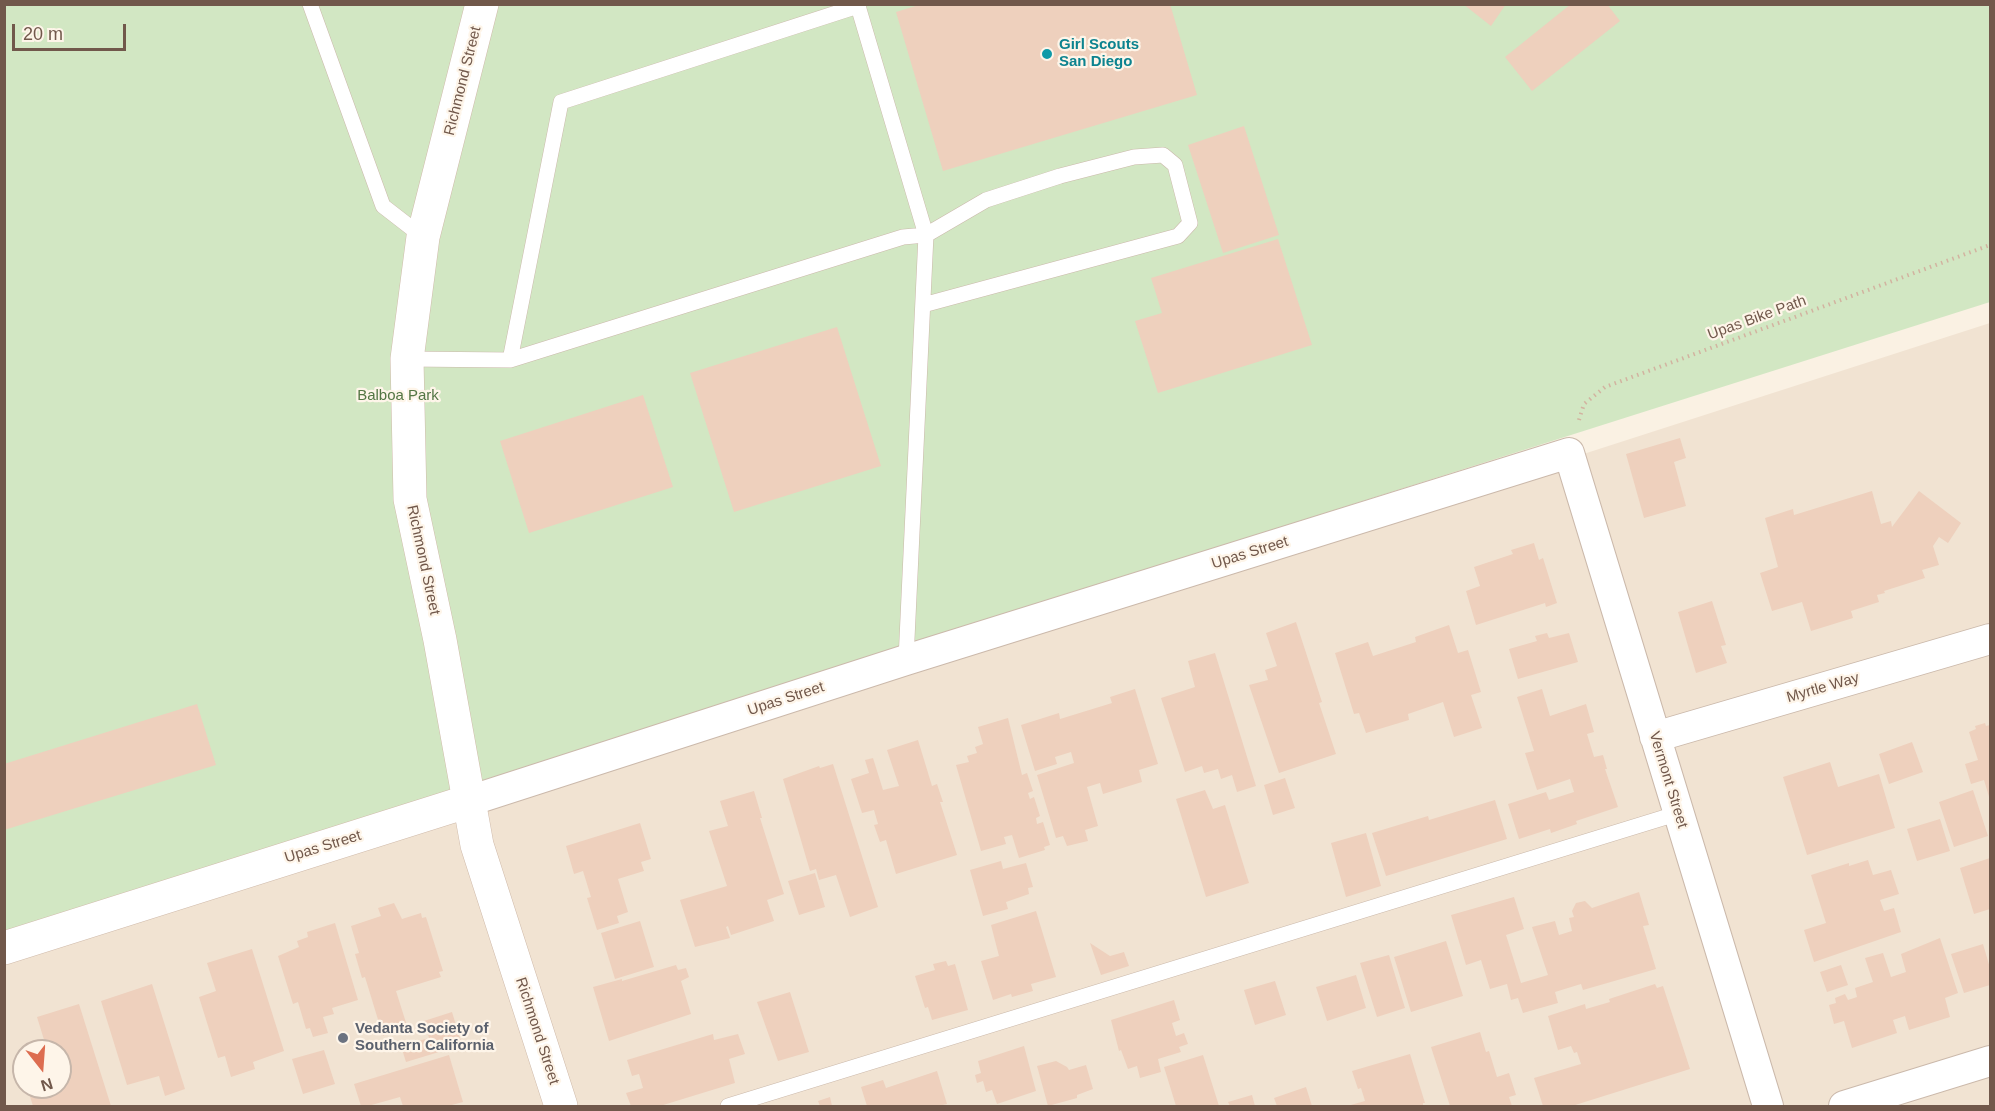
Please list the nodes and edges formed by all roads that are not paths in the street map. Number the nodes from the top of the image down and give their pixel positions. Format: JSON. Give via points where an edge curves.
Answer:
{"nodes":[{"id":1,"x":310,"y":4,"type":"edge"},
{"id":2,"x":482,"y":4,"type":"edge"},
{"id":3,"x":926,"y":235,"type":"junction"},
{"id":4,"x":423,"y":237,"type":"junction"},
{"id":5,"x":923,"y":305,"type":"junction"},
{"id":6,"x":407,"y":358,"type":"junction"},
{"id":7,"x":510,"y":360,"type":"junction"},
{"id":8,"x":1569,"y":453,"type":"joint"},
{"id":9,"x":1990,"y":639,"type":"edge"},
{"id":10,"x":906,"y":660,"type":"junction"},
{"id":11,"x":1656,"y":737,"type":"junction"},
{"id":12,"x":469,"y":801,"type":"junction"},
{"id":13,"x":1679,"y":813,"type":"junction"},
{"id":14,"x":4,"y":948,"type":"edge"},
{"id":15,"x":1990,"y":1061,"type":"edge"},
{"id":16,"x":561,"y":1107,"type":"edge"},
{"id":17,"x":728,"y":1107,"type":"edge"},
{"id":18,"x":1768,"y":1107,"type":"edge"},
{"id":19,"x":1844,"y":1107,"type":"edge"}],
"edges":[{"from":1,"to":4,"type":"lane","via":[[383,206]]},
{"from":2,"to":4,"type":"street","name":"Richmond Street"},
{"from":3,"to":5,"type":"lane"},
{"from":3,"to":5,"type":"lane","via":[[986,200],[1134,157],[1163,155],[1175,165],[1190,223],[1178,236]]},
{"from":3,"to":7,"type":"lane","via":[[903,237]]},
{"from":3,"to":7,"type":"lane","via":[[858,6],[561,102]]},
{"from":4,"to":6,"type":"street","name":"Richmond Street"},
{"from":5,"to":10,"type":"lane"},
{"from":6,"to":7,"type":"lane"},
{"from":6,"to":12,"type":"street","name":"Richmond Street","via":[[410,500]]},
{"from":8,"to":10,"type":"street","name":"Upas Street"},
{"from":8,"to":11,"type":"street","name":"Vermont Street"},
{"from":9,"to":11,"type":"street","name":"Myrtle Way"},
{"from":10,"to":12,"type":"street","name":"Upas Street"},
{"from":11,"to":13,"type":"street","name":"Vermont Street"},
{"from":12,"to":14,"type":"street","name":"Upas Street"},
{"from":12,"to":16,"type":"street","name":"Richmond Street","via":[[477,845]]},
{"from":13,"to":17,"type":"lane"},
{"from":13,"to":18,"type":"street","name":"Vermont Street"},
{"from":15,"to":19,"type":"street"}]}
